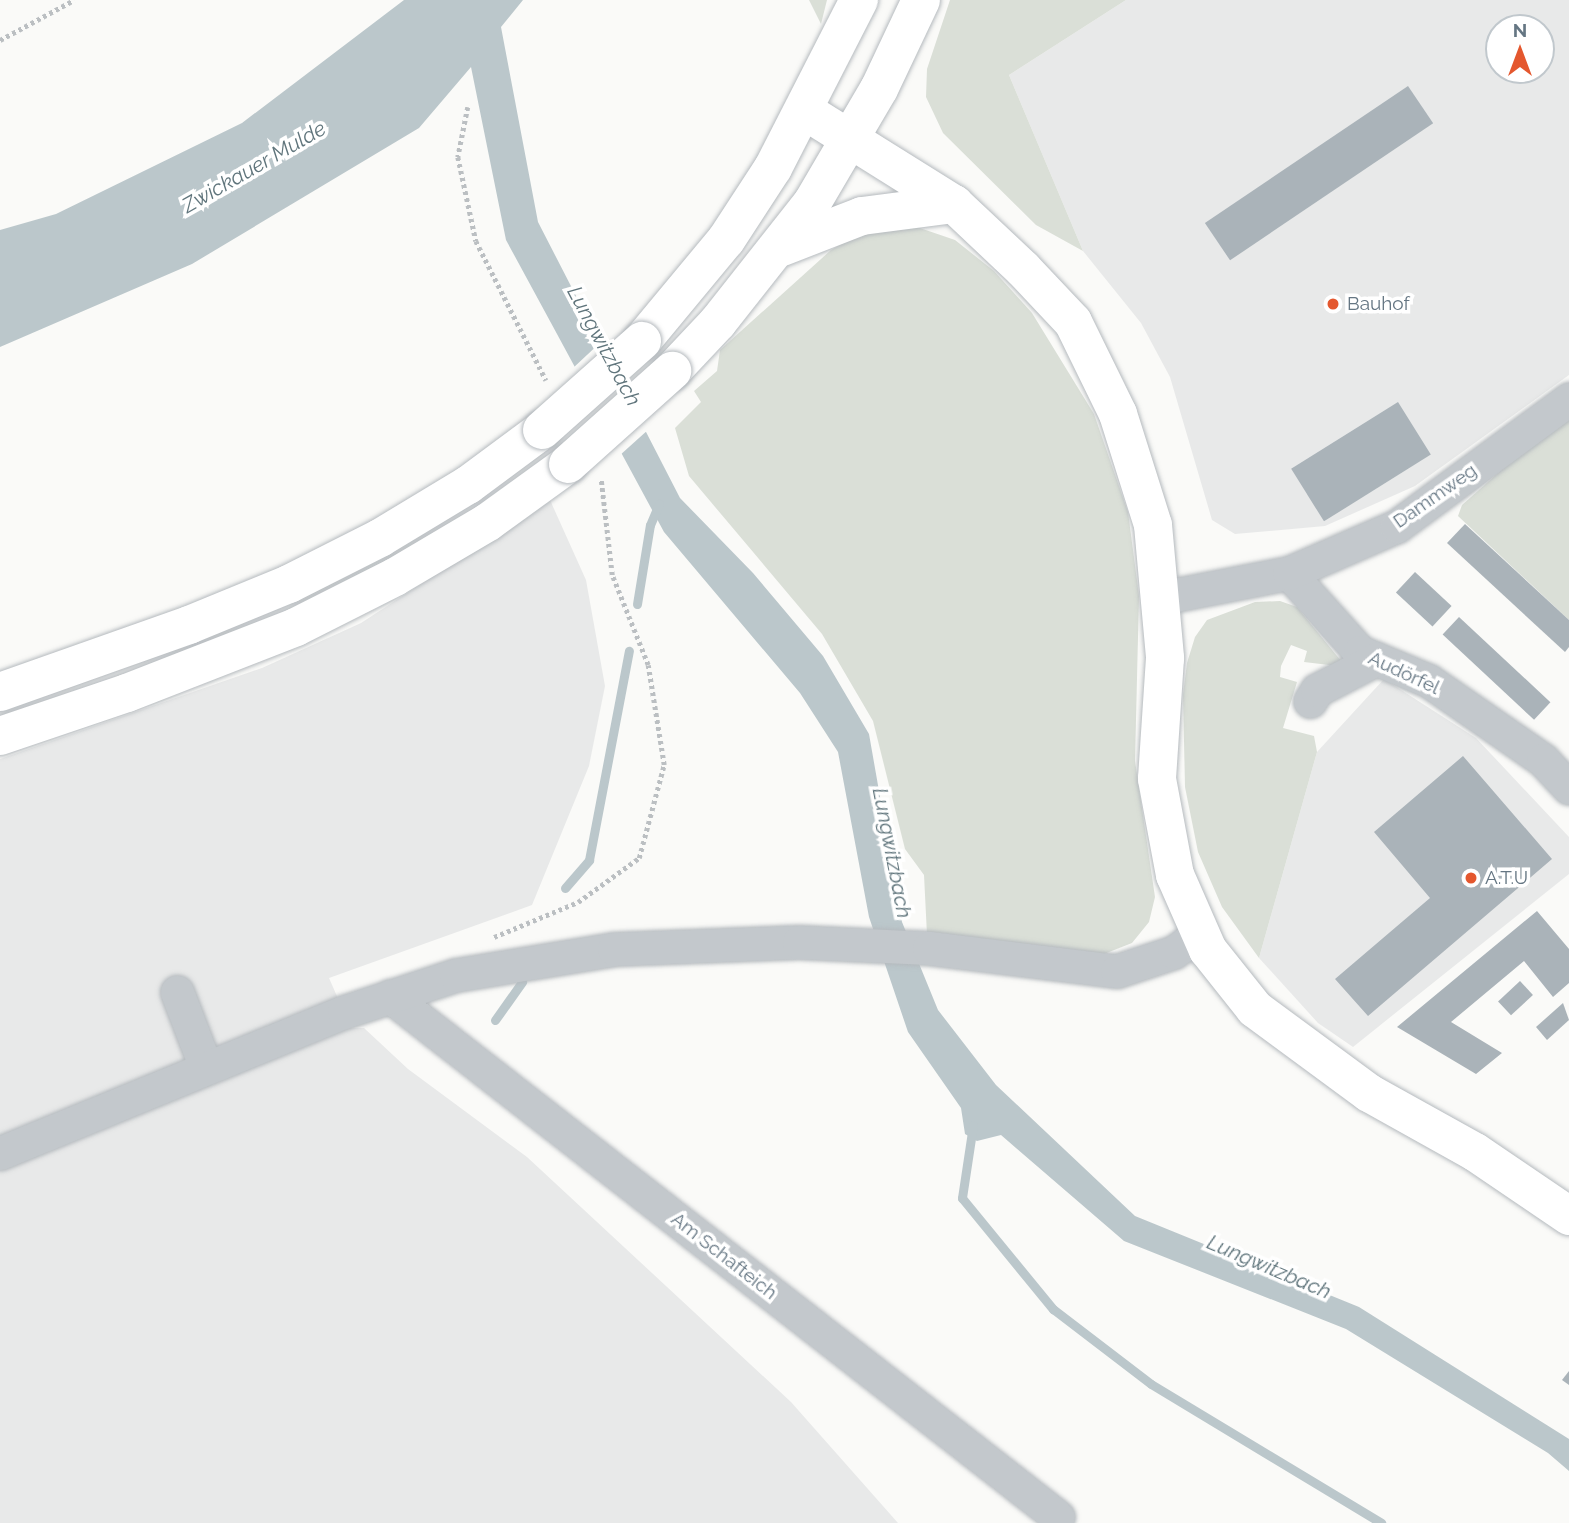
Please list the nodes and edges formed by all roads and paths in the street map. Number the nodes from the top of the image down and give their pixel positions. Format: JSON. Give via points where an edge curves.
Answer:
{"nodes":[{"id":1,"x":74,"y":0,"type":"edge"},
{"id":2,"x":859,"y":0,"type":"edge"},
{"id":3,"x":921,"y":0,"type":"edge"},
{"id":4,"x":0,"y":40,"type":"edge"},
{"id":5,"x":468,"y":107,"type":"dead end"},
{"id":6,"x":805,"y":111,"type":"junction"},
{"id":7,"x":852,"y":136,"type":"junction"},
{"id":8,"x":954,"y":204,"type":"junction"},
{"id":9,"x":777,"y":250,"type":"junction"},
{"id":10,"x":552,"y":391,"type":"dead end"},
{"id":11,"x":1569,"y":399,"type":"edge"},
{"id":12,"x":583,"y":470,"type":"junction"},
{"id":13,"x":1289,"y":573,"type":"junction"},
{"id":14,"x":1160,"y":598,"type":"junction"},
{"id":15,"x":1376,"y":659,"type":"junction"},
{"id":16,"x":0,"y":692,"type":"edge"},
{"id":17,"x":1310,"y":701,"type":"dead end"},
{"id":18,"x":0,"y":736,"type":"edge"},
{"id":19,"x":1569,"y":788,"type":"edge"},
{"id":20,"x":1200,"y":933,"type":"junction"},
{"id":21,"x":456,"y":975,"type":"junction"},
{"id":22,"x":177,"y":992,"type":"dead end"},
{"id":23,"x":390,"y":996,"type":"junction"},
{"id":24,"x":206,"y":1068,"type":"junction"},
{"id":25,"x":0,"y":1153,"type":"edge"},
{"id":26,"x":1569,"y":1216,"type":"edge"},
{"id":27,"x":1058,"y":1517,"type":"dead end"}],
"edges":[{"from":1,"to":4,"type":"path"},
{"from":2,"to":6,"type":"main road"},
{"from":3,"to":7,"type":"main road"},
{"from":5,"to":10,"type":"path","via":[[458,157],[475,241]]},
{"from":6,"to":7,"type":"main road"},
{"from":6,"to":16,"type":"main road","bridge":true,"via":[[726,240],[642,341],[542,430],[468,485],[380,538],[289,584]]},
{"from":7,"to":8,"type":"main road"},
{"from":7,"to":9,"type":"main road"},
{"from":8,"to":9,"type":"main road","via":[[862,216]]},
{"from":8,"to":14,"type":"main road","via":[[1073,323],[1118,414],[1146,500]]},
{"from":9,"to":12,"type":"main road","bridge":true},
{"from":11,"to":13,"type":"street","name":"Dammweg","via":[[1397,526]]},
{"from":12,"to":18,"type":"main road","via":[[296,627],[127,693]]},
{"from":12,"to":21,"type":"path","via":[[605,487],[612,575],[648,665],[664,765],[639,858],[578,902],[499,932]]},
{"from":13,"to":14,"type":"street"},
{"from":13,"to":15,"type":"street","name":"Audörfel","via":[[1360,652]]},
{"from":14,"to":20,"type":"main road","via":[[1165,657],[1157,779],[1175,875]]},
{"from":15,"to":17,"type":"street","via":[[1317,690]]},
{"from":15,"to":19,"type":"street","name":"Audörfel","via":[[1429,681],[1468,707],[1543,760]]},
{"from":20,"to":21,"type":"street","via":[[1174,952],[1117,971],[929,948],[799,942],[614,949]]},
{"from":20,"to":26,"type":"main road","via":[[1255,1009],[1369,1093],[1475,1152]]},
{"from":21,"to":23,"type":"street"},
{"from":22,"to":24,"type":"street"},
{"from":23,"to":24,"type":"street"},
{"from":23,"to":27,"type":"street","name":"Am Schafteich"},
{"from":24,"to":25,"type":"street"}]}
